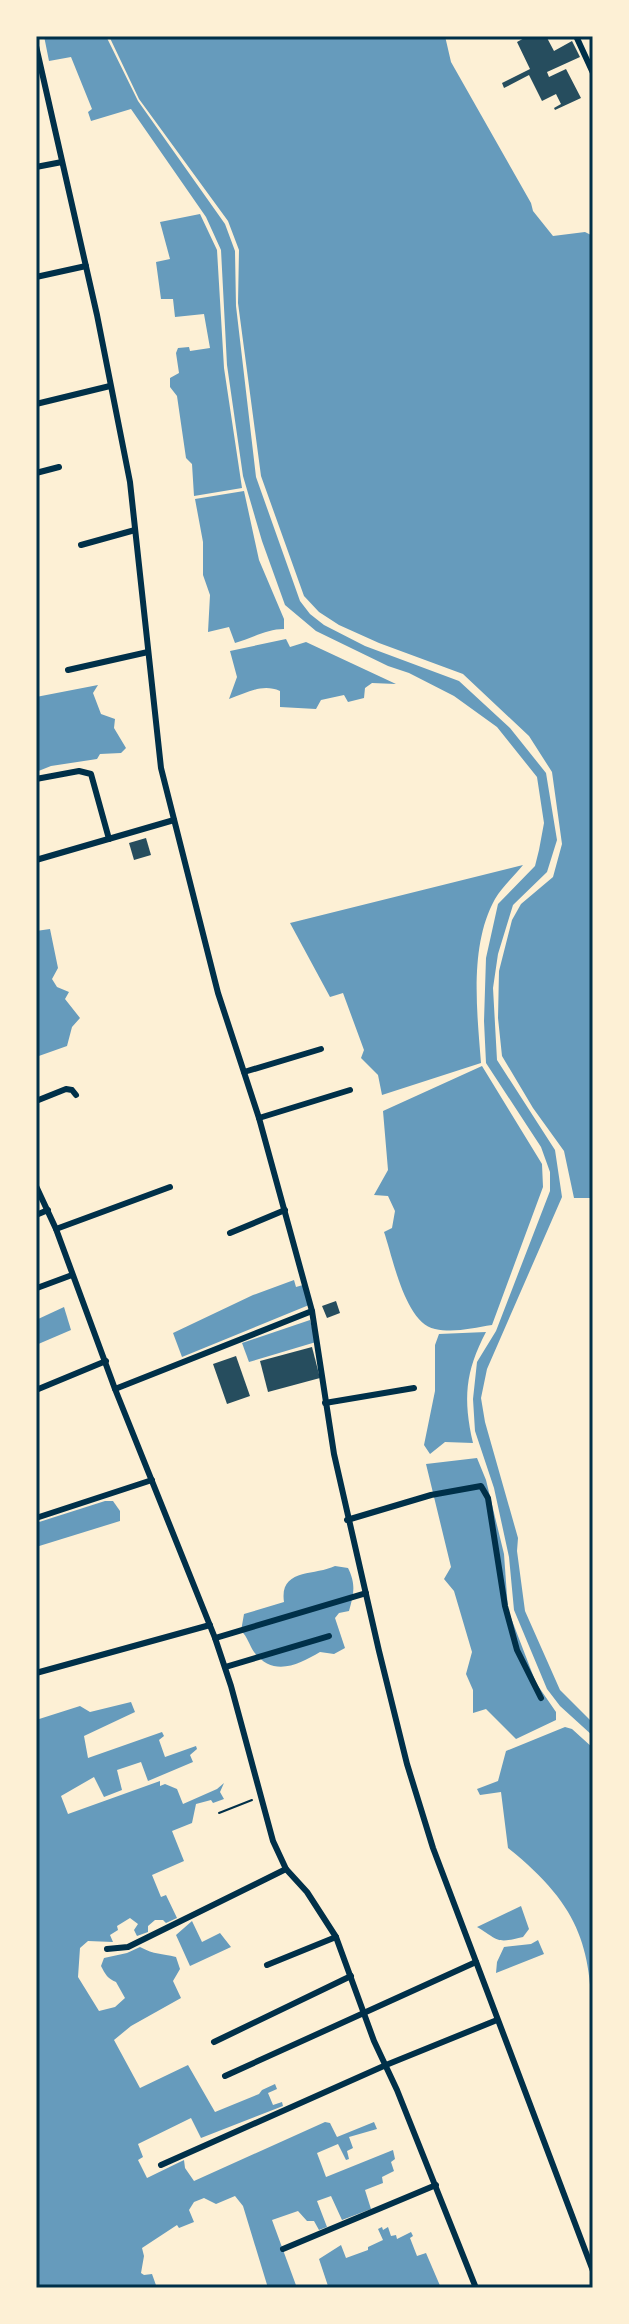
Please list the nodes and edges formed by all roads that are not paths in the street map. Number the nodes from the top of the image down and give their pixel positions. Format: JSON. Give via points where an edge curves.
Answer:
{"nodes":[{"id":1,"x":576,"y":36,"type":"edge"},
{"id":2,"x":36,"y":46,"type":"edge"},
{"id":3,"x":593,"y":73,"type":"edge"},
{"id":4,"x":62,"y":162,"type":"junction"},
{"id":5,"x":36,"y":167,"type":"edge"},
{"id":6,"x":86,"y":266,"type":"junction"},
{"id":7,"x":36,"y":277,"type":"edge"},
{"id":8,"x":110,"y":386,"type":"junction"},
{"id":9,"x":36,"y":404,"type":"edge"},
{"id":10,"x":59,"y":467,"type":"dead end"},
{"id":11,"x":36,"y":473,"type":"edge"},
{"id":12,"x":135,"y":530,"type":"junction"},
{"id":13,"x":81,"y":545,"type":"dead end"},
{"id":14,"x":148,"y":652,"type":"junction"},
{"id":15,"x":68,"y":670,"type":"dead end"},
{"id":16,"x":36,"y":779,"type":"edge"},
{"id":17,"x":174,"y":820,"type":"junction"},
{"id":18,"x":109,"y":839,"type":"junction"},
{"id":19,"x":36,"y":860,"type":"edge"},
{"id":20,"x":321,"y":1049,"type":"dead end"},
{"id":21,"x":244,"y":1072,"type":"junction"},
{"id":22,"x":350,"y":1090,"type":"dead end"},
{"id":23,"x":76,"y":1095,"type":"dead end"},
{"id":24,"x":36,"y":1101,"type":"edge"},
{"id":25,"x":259,"y":1118,"type":"junction"},
{"id":26,"x":36,"y":1186,"type":"edge"},
{"id":27,"x":170,"y":1187,"type":"dead end"},
{"id":28,"x":48,"y":1210,"type":"junction"},
{"id":29,"x":285,"y":1210,"type":"junction"},
{"id":30,"x":36,"y":1215,"type":"edge"},
{"id":31,"x":56,"y":1229,"type":"junction"},
{"id":32,"x":230,"y":1233,"type":"dead end"},
{"id":33,"x":72,"y":1275,"type":"junction"},
{"id":34,"x":37,"y":1288,"type":"edge"},
{"id":35,"x":312,"y":1311,"type":"junction"},
{"id":36,"x":106,"y":1361,"type":"junction"},
{"id":37,"x":414,"y":1388,"type":"dead end"},
{"id":38,"x":115,"y":1389,"type":"junction"},
{"id":39,"x":36,"y":1390,"type":"edge"},
{"id":40,"x":325,"y":1403,"type":"junction"},
{"id":41,"x":152,"y":1480,"type":"junction"},
{"id":42,"x":36,"y":1518,"type":"edge"},
{"id":43,"x":347,"y":1520,"type":"junction"},
{"id":44,"x":366,"y":1593,"type":"junction"},
{"id":45,"x":210,"y":1625,"type":"junction"},
{"id":46,"x":329,"y":1636,"type":"dead end"},
{"id":47,"x":215,"y":1638,"type":"junction"},
{"id":48,"x":225,"y":1667,"type":"junction"},
{"id":49,"x":36,"y":1673,"type":"edge"},
{"id":50,"x":541,"y":1698,"type":"dead end"},
{"id":51,"x":286,"y":1869,"type":"junction"},
{"id":52,"x":336,"y":1937,"type":"junction"},
{"id":53,"x":107,"y":1949,"type":"dead end"},
{"id":54,"x":476,"y":1962,"type":"junction"},
{"id":55,"x":267,"y":1965,"type":"dead end"},
{"id":56,"x":351,"y":1976,"type":"junction"},
{"id":57,"x":363,"y":2013,"type":"junction"},
{"id":58,"x":497,"y":2020,"type":"junction"},
{"id":59,"x":214,"y":2042,"type":"dead end"},
{"id":60,"x":386,"y":2065,"type":"junction"},
{"id":61,"x":225,"y":2076,"type":"dead end"},
{"id":62,"x":161,"y":2165,"type":"dead end"},
{"id":63,"x":436,"y":2185,"type":"junction"},
{"id":64,"x":283,"y":2249,"type":"dead end"},
{"id":65,"x":593,"y":2271,"type":"edge"},
{"id":66,"x":476,"y":2288,"type":"edge"}],
"edges":[{"from":1,"to":3,"type":"street"},
{"from":2,"to":4,"type":"street"},
{"from":4,"to":5,"type":"street"},
{"from":4,"to":6,"type":"street"},
{"from":6,"to":7,"type":"street"},
{"from":6,"to":8,"type":"street"},
{"from":8,"to":9,"type":"street"},
{"from":8,"to":12,"type":"street"},
{"from":10,"to":11,"type":"street"},
{"from":12,"to":13,"type":"street"},
{"from":12,"to":14,"type":"street"},
{"from":14,"to":15,"type":"street"},
{"from":14,"to":17,"type":"street","via":[[161,768]]},
{"from":16,"to":18,"type":"street","via":[[79,771],[91,774]]},
{"from":17,"to":18,"type":"street"},
{"from":17,"to":21,"type":"street"},
{"from":18,"to":19,"type":"street"},
{"from":20,"to":21,"type":"street"},
{"from":21,"to":25,"type":"street"},
{"from":22,"to":25,"type":"street"},
{"from":23,"to":24,"type":"street","via":[[66,1089]]},
{"from":25,"to":29,"type":"street"},
{"from":26,"to":28,"type":"street"},
{"from":27,"to":31,"type":"street"},
{"from":28,"to":30,"type":"street"},
{"from":28,"to":31,"type":"street"},
{"from":29,"to":32,"type":"street"},
{"from":29,"to":35,"type":"street"},
{"from":31,"to":33,"type":"street"},
{"from":33,"to":34,"type":"street"},
{"from":33,"to":36,"type":"street"},
{"from":35,"to":38,"type":"street"},
{"from":35,"to":40,"type":"street"},
{"from":36,"to":38,"type":"street"},
{"from":36,"to":39,"type":"street"},
{"from":37,"to":40,"type":"street"},
{"from":38,"to":41,"type":"street"},
{"from":40,"to":43,"type":"street"},
{"from":41,"to":42,"type":"street"},
{"from":41,"to":45,"type":"street"},
{"from":43,"to":44,"type":"street"},
{"from":43,"to":50,"type":"street","via":[[481,1486],[488,1498],[517,1650]]},
{"from":44,"to":47,"type":"street"},
{"from":44,"to":54,"type":"street","via":[[407,1764]]},
{"from":45,"to":47,"type":"street"},
{"from":45,"to":49,"type":"street"},
{"from":46,"to":48,"type":"street"},
{"from":47,"to":48,"type":"street"},
{"from":48,"to":51,"type":"street","via":[[273,1841]]},
{"from":51,"to":52,"type":"street"},
{"from":51,"to":53,"type":"street","via":[[128,1947]]},
{"from":52,"to":55,"type":"street"},
{"from":52,"to":56,"type":"street"},
{"from":54,"to":57,"type":"street"},
{"from":54,"to":58,"type":"street"},
{"from":56,"to":57,"type":"street"},
{"from":56,"to":59,"type":"street"},
{"from":57,"to":60,"type":"street"},
{"from":57,"to":61,"type":"street"},
{"from":58,"to":60,"type":"street"},
{"from":58,"to":65,"type":"street"},
{"from":60,"to":62,"type":"street"},
{"from":60,"to":63,"type":"street"},
{"from":63,"to":64,"type":"street"},
{"from":63,"to":66,"type":"street"}]}
